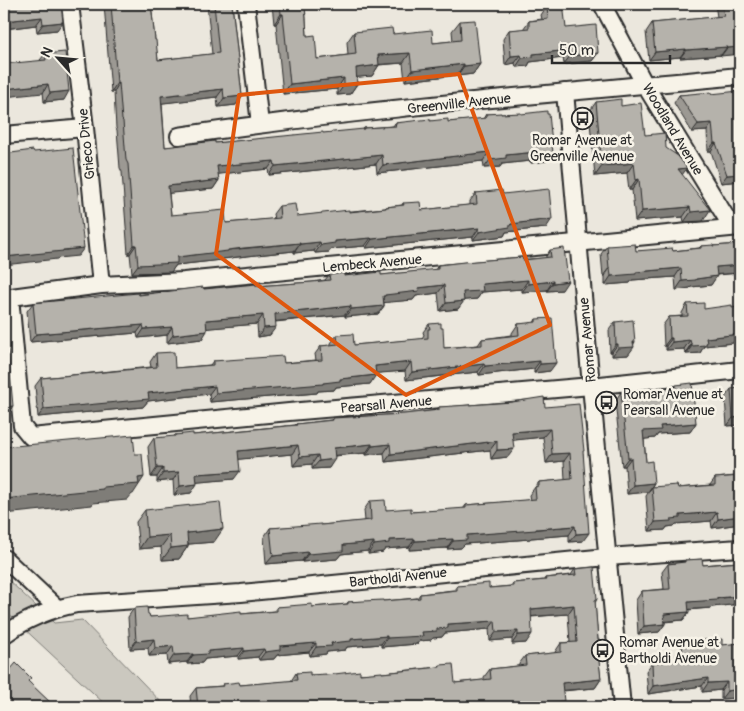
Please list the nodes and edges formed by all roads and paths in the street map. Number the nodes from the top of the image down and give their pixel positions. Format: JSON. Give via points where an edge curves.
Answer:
{"nodes":[{"id":1,"x":70,"y":4,"type":"edge"},
{"id":2,"x":246,"y":4,"type":"edge"},
{"id":3,"x":602,"y":4,"type":"edge"},
{"id":4,"x":740,"y":76,"type":"edge"},
{"id":5,"x":646,"y":85,"type":"junction"},
{"id":6,"x":565,"y":92,"type":"junction"},
{"id":7,"x":260,"y":124,"type":"junction"},
{"id":8,"x":85,"y":128,"type":"junction"},
{"id":9,"x":4,"y":135,"type":"edge"},
{"id":10,"x":179,"y":136,"type":"dead end"},
{"id":11,"x":736,"y":227,"type":"edge"},
{"id":12,"x":579,"y":243,"type":"junction"},
{"id":13,"x":101,"y":285,"type":"junction"},
{"id":14,"x":7,"y":297,"type":"edge"},
{"id":15,"x":740,"y":370,"type":"edge"},
{"id":16,"x":591,"y":386,"type":"junction"},
{"id":17,"x":740,"y":548,"type":"edge"},
{"id":18,"x":607,"y":557,"type":"junction"},
{"id":19,"x":4,"y":558,"type":"edge"},
{"id":20,"x":56,"y":608,"type":"junction"},
{"id":21,"x":4,"y":634,"type":"edge"},
{"id":22,"x":622,"y":707,"type":"edge"}],
"edges":[{"from":1,"to":8,"type":"street","name":"Grieco Drive"},
{"from":2,"to":7,"type":"street"},
{"from":3,"to":5,"type":"street","name":"Woodland Avenue"},
{"from":4,"to":5,"type":"street","name":"Greenville Avenue"},
{"from":5,"to":6,"type":"street","name":"Greenville Avenue"},
{"from":5,"to":11,"type":"street","name":"Woodland Avenue"},
{"from":6,"to":7,"type":"street","name":"Greenville Avenue"},
{"from":6,"to":12,"type":"street","name":"Romar Avenue"},
{"from":7,"to":10,"type":"street","name":"Greenville Avenue"},
{"from":8,"to":9,"type":"street"},
{"from":8,"to":13,"type":"street","name":"Grieco Drive"},
{"from":11,"to":12,"type":"street","name":"Lembeck Avenue"},
{"from":12,"to":13,"type":"street","name":"Lembeck Avenue","via":[[184,281]]},
{"from":12,"to":16,"type":"street","name":"Romar Avenue"},
{"from":13,"to":14,"type":"street","name":"Lembeck Avenue"},
{"from":14,"to":16,"type":"street","name":"Pearsall Avenue","via":[[22,426],[31,437]]},
{"from":15,"to":16,"type":"street","name":"Pearsall Avenue"},
{"from":16,"to":18,"type":"street","name":"Romar Avenue"},
{"from":17,"to":18,"type":"street","name":"Bartholdi Avenue"},
{"from":18,"to":20,"type":"street","name":"Bartholdi Avenue"},
{"from":18,"to":22,"type":"street","name":"Romar Avenue"},
{"from":19,"to":20,"type":"street"},
{"from":20,"to":21,"type":"street","name":"Bartholdi Avenue"}]}
